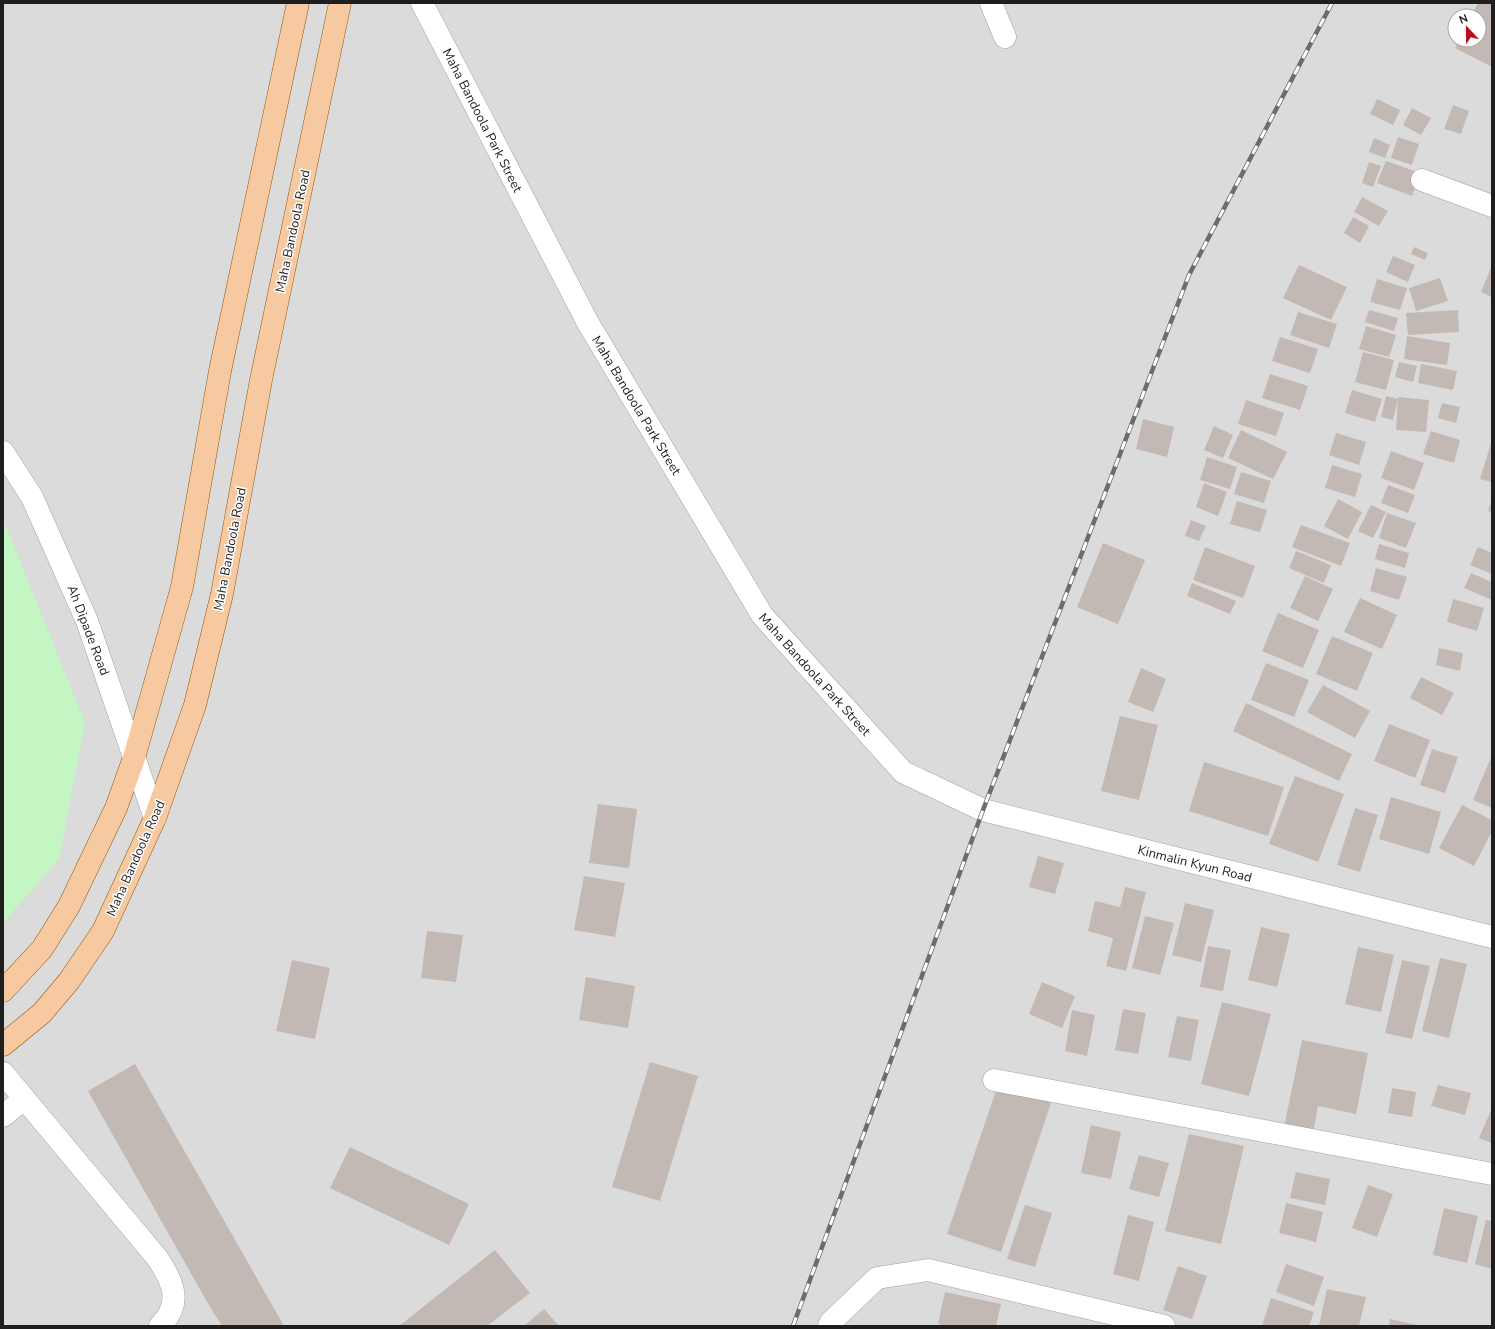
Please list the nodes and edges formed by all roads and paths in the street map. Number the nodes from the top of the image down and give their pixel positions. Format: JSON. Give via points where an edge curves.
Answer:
{"nodes":[{"id":1,"x":298,"y":3,"type":"edge"},
{"id":2,"x":340,"y":3,"type":"edge"},
{"id":3,"x":422,"y":3,"type":"edge"},
{"id":4,"x":990,"y":3,"type":"edge"},
{"id":5,"x":1005,"y":37,"type":"dead end"},
{"id":6,"x":1422,"y":180,"type":"dead end"},
{"id":7,"x":1492,"y":206,"type":"edge"},
{"id":8,"x":3,"y":452,"type":"edge"},
{"id":9,"x":134,"y":758,"type":"junction"},
{"id":10,"x":903,"y":772,"type":"joint"},
{"id":11,"x":155,"y":818,"type":"junction"},
{"id":12,"x":1492,"y":937,"type":"edge"},
{"id":13,"x":3,"y":991,"type":"edge"},
{"id":14,"x":3,"y":1046,"type":"edge"},
{"id":15,"x":3,"y":1073,"type":"edge"},
{"id":16,"x":994,"y":1080,"type":"dead end"},
{"id":17,"x":24,"y":1099,"type":"junction"},
{"id":18,"x":3,"y":1116,"type":"edge"},
{"id":19,"x":1492,"y":1174,"type":"edge"},
{"id":20,"x":160,"y":1326,"type":"edge"},
{"id":21,"x":829,"y":1326,"type":"edge"},
{"id":22,"x":1164,"y":1326,"type":"edge"}],
"edges":[{"from":1,"to":9,"type":"main road","via":[[220,371],[182,587]]},
{"from":2,"to":11,"type":"main road","name":"Maha Bandoola Road","via":[[261,380],[222,594],[195,705]]},
{"from":3,"to":10,"type":"street","name":"Maha Bandoola Park Street","via":[[588,323],[762,615]]},
{"from":4,"to":5,"type":"street"},
{"from":6,"to":7,"type":"street"},
{"from":8,"to":9,"type":"street","name":"Ah Dipade Road","via":[[32,497],[88,620]]},
{"from":9,"to":11,"type":"street","name":"Ah Dipade Road"},
{"from":9,"to":13,"type":"main road","via":[[116,808],[69,906],[42,949]]},
{"from":10,"to":12,"type":"street","name":"Kinmalin Kyun Road","via":[[983,810]]},
{"from":11,"to":14,"type":"main road","name":"Maha Bandoola Road","via":[[103,930],[69,981],[42,1013]]},
{"from":15,"to":17,"type":"street"},
{"from":16,"to":19,"type":"street"},
{"from":17,"to":18,"type":"street"},
{"from":17,"to":20,"type":"street","via":[[168,1274],[174,1290],[173,1307]]},
{"from":21,"to":22,"type":"street","via":[[877,1278],[928,1270]]}]}
